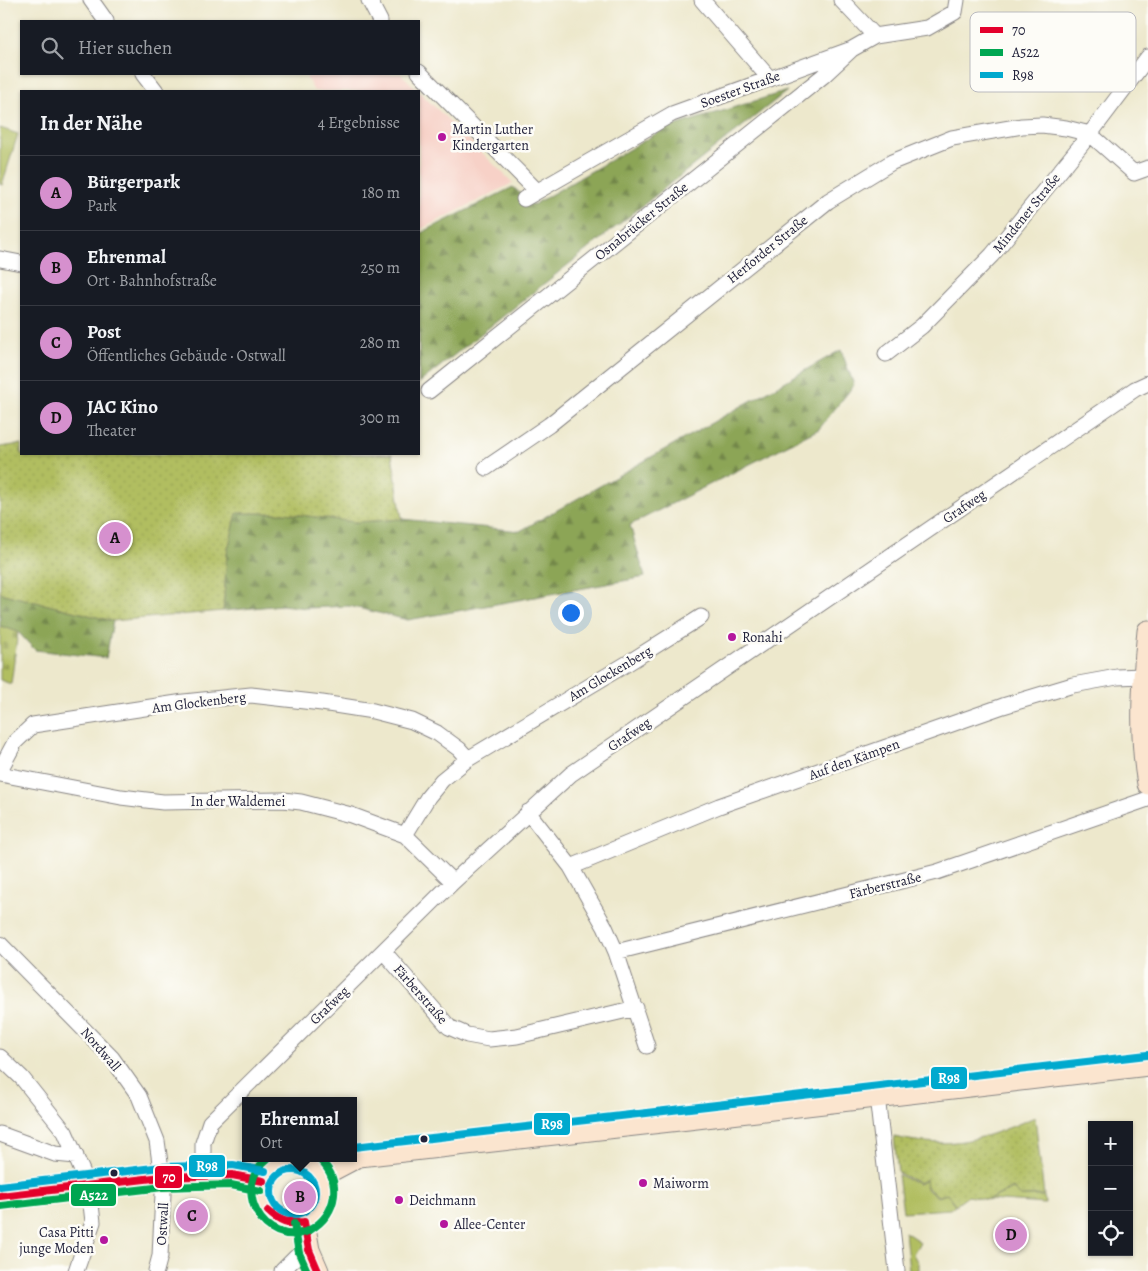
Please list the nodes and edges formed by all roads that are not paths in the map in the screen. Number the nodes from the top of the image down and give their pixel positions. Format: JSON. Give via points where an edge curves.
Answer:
{"nodes":[{"id":1,"x":91,"y":0,"type":"edge"},
{"id":2,"x":369,"y":0,"type":"edge"},
{"id":3,"x":702,"y":0,"type":"edge"},
{"id":4,"x":841,"y":0,"type":"edge"},
{"id":5,"x":957,"y":0,"type":"edge"},
{"id":6,"x":105,"y":20,"type":"edge"},
{"id":7,"x":379,"y":20,"type":"edge"},
{"id":8,"x":875,"y":36,"type":"junction"},
{"id":9,"x":852,"y":50,"type":"junction"},
{"id":10,"x":1148,"y":57,"type":"edge"},
{"id":11,"x":420,"y":73,"type":"edge"},
{"id":12,"x":1136,"y":73,"type":"edge"},
{"id":13,"x":145,"y":75,"type":"edge"},
{"id":14,"x":770,"y":79,"type":"junction"},
{"id":15,"x":155,"y":90,"type":"edge"},
{"id":16,"x":1122,"y":92,"type":"edge"},
{"id":17,"x":1090,"y":134,"type":"junction"},
{"id":18,"x":1148,"y":168,"type":"edge"},
{"id":19,"x":0,"y":259,"type":"edge"},
{"id":20,"x":20,"y":263,"type":"edge"},
{"id":21,"x":886,"y":354,"type":"dead end"},
{"id":22,"x":1148,"y":383,"type":"edge"},
{"id":23,"x":429,"y":391,"type":"dead end"},
{"id":24,"x":486,"y":468,"type":"dead end"},
{"id":25,"x":701,"y":617,"type":"dead end"},
{"id":26,"x":1148,"y":631,"type":"edge"},
{"id":27,"x":1143,"y":676,"type":"junction"},
{"id":28,"x":468,"y":759,"type":"junction"},
{"id":29,"x":0,"y":770,"type":"edge"},
{"id":30,"x":0,"y":774,"type":"edge"},
{"id":31,"x":1148,"y":784,"type":"edge"},
{"id":32,"x":1148,"y":799,"type":"edge"},
{"id":33,"x":528,"y":812,"type":"junction"},
{"id":34,"x":405,"y":835,"type":"junction"},
{"id":35,"x":571,"y":867,"type":"junction"},
{"id":36,"x":454,"y":882,"type":"junction"},
{"id":37,"x":0,"y":944,"type":"edge"},
{"id":38,"x":384,"y":952,"type":"junction"},
{"id":39,"x":616,"y":952,"type":"junction"},
{"id":40,"x":636,"y":1008,"type":"junction"},
{"id":41,"x":647,"y":1046,"type":"dead end"},
{"id":42,"x":0,"y":1057,"type":"edge"},
{"id":43,"x":1148,"y":1065,"type":"edge"},
{"id":44,"x":877,"y":1096,"type":"junction"},
{"id":45,"x":0,"y":1134,"type":"edge"},
{"id":46,"x":76,"y":1156,"type":"junction"},
{"id":47,"x":357,"y":1157,"type":"edge"},
{"id":48,"x":286,"y":1162,"type":"edge"},
{"id":49,"x":298,"y":1162,"type":"edge"},
{"id":50,"x":348,"y":1162,"type":"edge"},
{"id":51,"x":203,"y":1176,"type":"junction"},
{"id":52,"x":321,"y":1176,"type":"junction"},
{"id":53,"x":162,"y":1177,"type":"junction"},
{"id":54,"x":262,"y":1181,"type":"junction"},
{"id":55,"x":89,"y":1187,"type":"junction"},
{"id":56,"x":0,"y":1196,"type":"edge"},
{"id":57,"x":298,"y":1223,"type":"junction"},
{"id":58,"x":294,"y":1266,"type":"edge"},
{"id":59,"x":76,"y":1271,"type":"edge"},
{"id":60,"x":156,"y":1271,"type":"edge"},
{"id":61,"x":318,"y":1271,"type":"edge"},
{"id":62,"x":896,"y":1271,"type":"edge"}],
"edges":[{"from":1,"to":6,"type":"street"},
{"from":2,"to":7,"type":"street"},
{"from":3,"to":14,"type":"street"},
{"from":4,"to":8,"type":"street"},
{"from":5,"to":8,"type":"street","name":"Soester Straße","via":[[955,12],[927,28]]},
{"from":8,"to":9,"type":"street","name":"Soester Straße"},
{"from":9,"to":14,"type":"street","name":"Soester Straße"},
{"from":9,"to":23,"type":"street","name":"Osnabrücker Straße"},
{"from":10,"to":12,"type":"street","name":"Mindener Straße"},
{"from":11,"to":14,"type":"street","name":"Soester Straße","via":[[531,195],[672,114]]},
{"from":13,"to":15,"type":"street"},
{"from":16,"to":17,"type":"street","name":"Mindener Straße"},
{"from":17,"to":18,"type":"street","via":[[1134,172]]},
{"from":17,"to":21,"type":"street","name":"Mindener Straße","via":[[992,255],[922,326]]},
{"from":17,"to":24,"type":"street","name":"Herforder Straße","via":[[1042,125],[1022,126],[952,138],[892,162],[828,201],[548,425]]},
{"from":19,"to":20,"type":"street"},
{"from":22,"to":33,"type":"street","name":"Grafweg","via":[[571,774]]},
{"from":25,"to":28,"type":"street","name":"Am Glockenberg"},
{"from":26,"to":27,"type":"street"},
{"from":27,"to":31,"type":"street","via":[[1143,756]]},
{"from":27,"to":35,"type":"street","name":"Auf den Kämpen","via":[[1073,685],[1003,706],[719,806]]},
{"from":28,"to":29,"type":"street","name":"Am Glockenberg","via":[[437,733],[412,721],[373,711],[251,695],[34,725],[14,742]]},
{"from":28,"to":34,"type":"street","name":"Am Glockenberg","via":[[442,780]]},
{"from":30,"to":34,"type":"street","name":"In der Waldemei","via":[[163,802],[301,802],[352,815]]},
{"from":32,"to":39,"type":"street","name":"Färberstraße","via":[[937,872]]},
{"from":33,"to":35,"type":"street"},
{"from":33,"to":36,"type":"street","name":"Grafweg"},
{"from":34,"to":36,"type":"street","name":"In der Waldemei"},
{"from":35,"to":39,"type":"street"},
{"from":36,"to":38,"type":"street","name":"Grafweg"},
{"from":37,"to":53,"type":"street","name":"Nordwall","via":[[112,1058],[139,1096],[157,1142]]},
{"from":38,"to":40,"type":"street","name":"Färberstraße","via":[[450,1027],[467,1035],[489,1039],[517,1036]]},
{"from":38,"to":51,"type":"street","name":"Grafweg","via":[[210,1122],[203,1143]]},
{"from":39,"to":40,"type":"street"},
{"from":40,"to":41,"type":"street"},
{"from":42,"to":46,"type":"street","via":[[22,1078],[65,1132]]},
{"from":43,"to":44,"type":"street"},
{"from":44,"to":47,"type":"street"},
{"from":44,"to":62,"type":"street"},
{"from":45,"to":46,"type":"street","via":[[55,1154]]},
{"from":46,"to":55,"type":"street"},
{"from":48,"to":54,"type":"street","via":[[275,1165]]},
{"from":49,"to":52,"type":"street","via":[[314,1168]]},
{"from":50,"to":52,"type":"street"},
{"from":51,"to":53,"type":"street"},
{"from":51,"to":54,"type":"street"},
{"from":52,"to":57,"type":"street","via":[[324,1186],[322,1203],[314,1216]]},
{"from":53,"to":55,"type":"street"},
{"from":53,"to":60,"type":"street","name":"Ostwall","via":[[160,1256]]},
{"from":54,"to":57,"type":"street","via":[[262,1201],[266,1210],[281,1222]]},
{"from":55,"to":56,"type":"street"},
{"from":55,"to":59,"type":"street","via":[[93,1222]]},
{"from":57,"to":58,"type":"street"},
{"from":57,"to":61,"type":"street"}]}
